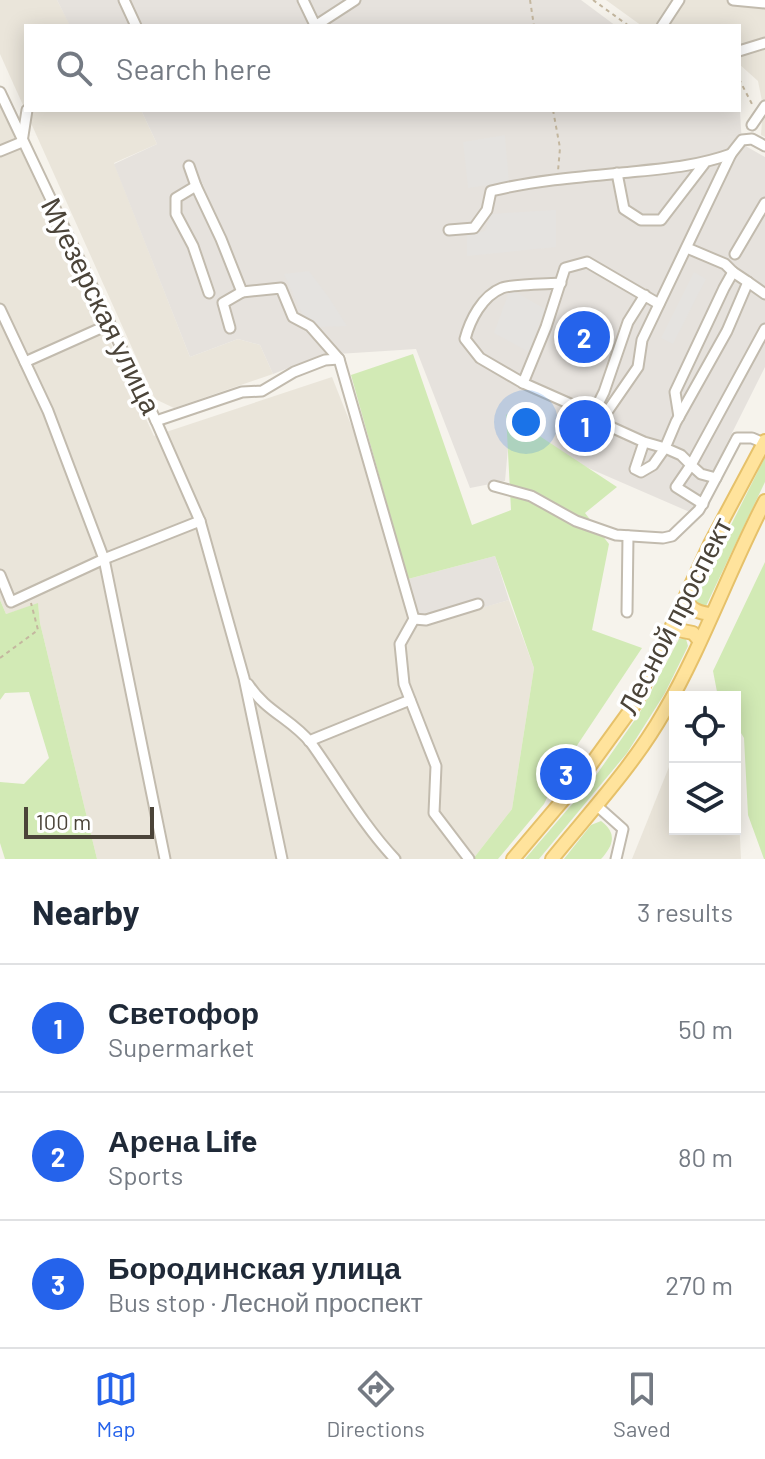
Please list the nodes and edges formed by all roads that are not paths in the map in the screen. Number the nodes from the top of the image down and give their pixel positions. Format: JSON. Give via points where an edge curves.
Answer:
{"nodes":[{"id":1,"x":124,"y":0,"type":"edge"},
{"id":2,"x":303,"y":0,"type":"edge"},
{"id":3,"x":355,"y":0,"type":"edge"},
{"id":4,"x":679,"y":0,"type":"edge"},
{"id":5,"x":733,"y":0,"type":"edge"},
{"id":6,"x":765,"y":3,"type":"edge"},
{"id":7,"x":135,"y":24,"type":"edge"},
{"id":8,"x":314,"y":24,"type":"edge"},
{"id":9,"x":318,"y":24,"type":"edge"},
{"id":10,"x":663,"y":24,"type":"edge"},
{"id":11,"x":765,"y":43,"type":"edge"},
{"id":12,"x":741,"y":50,"type":"edge"},
{"id":13,"x":0,"y":92,"type":"edge"},
{"id":14,"x":765,"y":106,"type":"edge"},
{"id":15,"x":27,"y":112,"type":"edge"},
{"id":16,"x":752,"y":125,"type":"road end"},
{"id":17,"x":22,"y":142,"type":"junction"},
{"id":18,"x":765,"y":146,"type":"edge"},
{"id":19,"x":0,"y":151,"type":"edge"},
{"id":20,"x":731,"y":154,"type":"junction"},
{"id":21,"x":704,"y":164,"type":"junction"},
{"id":22,"x":189,"y":166,"type":"dead end"},
{"id":23,"x":617,"y":173,"type":"junction"},
{"id":24,"x":196,"y":186,"type":"junction"},
{"id":25,"x":765,"y":203,"type":"edge"},
{"id":26,"x":449,"y":230,"type":"dead end"},
{"id":27,"x":687,"y":248,"type":"junction"},
{"id":28,"x":735,"y":254,"type":"dead end"},
{"id":29,"x":733,"y":272,"type":"junction"},
{"id":30,"x":748,"y":282,"type":"junction"},
{"id":31,"x":561,"y":283,"type":"junction"},
{"id":32,"x":242,"y":292,"type":"junction"},
{"id":33,"x":209,"y":293,"type":"dead end"},
{"id":34,"x":765,"y":294,"type":"edge"},
{"id":35,"x":645,"y":295,"type":"junction"},
{"id":36,"x":659,"y":304,"type":"junction"},
{"id":37,"x":0,"y":309,"type":"edge"},
{"id":38,"x":110,"y":324,"type":"junction"},
{"id":39,"x":230,"y":328,"type":"dead end"},
{"id":40,"x":765,"y":329,"type":"edge"},
{"id":41,"x":339,"y":359,"type":"junction"},
{"id":42,"x":25,"y":362,"type":"junction"},
{"id":43,"x":523,"y":383,"type":"junction"},
{"id":44,"x":679,"y":417,"type":"junction"},
{"id":45,"x":156,"y":421,"type":"junction"},
{"id":46,"x":644,"y":442,"type":"junction"},
{"id":47,"x":764,"y":442,"type":"edge"},
{"id":48,"x":665,"y":448,"type":"junction"},
{"id":49,"x":691,"y":465,"type":"junction"},
{"id":50,"x":716,"y":478,"type":"junction"},
{"id":51,"x":494,"y":486,"type":"dead end"},
{"id":52,"x":765,"y":501,"type":"edge"},
{"id":53,"x":703,"y":504,"type":"junction"},
{"id":54,"x":200,"y":521,"type":"junction"},
{"id":55,"x":628,"y":536,"type":"junction"},
{"id":56,"x":104,"y":559,"type":"junction"},
{"id":57,"x":0,"y":575,"type":"edge"},
{"id":58,"x":685,"y":601,"type":"junction"},
{"id":59,"x":478,"y":604,"type":"dead end"},
{"id":60,"x":627,"y":612,"type":"dead end"},
{"id":61,"x":711,"y":614,"type":"junction"},
{"id":62,"x":414,"y":619,"type":"junction"},
{"id":63,"x":673,"y":629,"type":"junction"},
{"id":64,"x":699,"y":640,"type":"junction"},
{"id":65,"x":244,"y":678,"type":"junction"},
{"id":66,"x":410,"y":700,"type":"junction"},
{"id":67,"x":309,"y":741,"type":"junction"},
{"id":68,"x":596,"y":805,"type":"junction"},
{"id":69,"x":616,"y":855,"type":"edge"},
{"id":70,"x":165,"y":859,"type":"edge"},
{"id":71,"x":282,"y":859,"type":"edge"},
{"id":72,"x":395,"y":859,"type":"edge"},
{"id":73,"x":469,"y":859,"type":"edge"},
{"id":74,"x":513,"y":859,"type":"edge"},
{"id":75,"x":552,"y":859,"type":"edge"},
{"id":76,"x":608,"y":859,"type":"edge"}],
"edges":[{"from":1,"to":7,"type":"street"},
{"from":2,"to":8,"type":"street"},
{"from":3,"to":9,"type":"street"},
{"from":4,"to":10,"type":"street"},
{"from":5,"to":6,"type":"street"},
{"from":11,"to":12,"type":"street"},
{"from":13,"to":17,"type":"street","name":"Муезерская улица"},
{"from":14,"to":16,"type":"street"},
{"from":15,"to":17,"type":"street"},
{"from":17,"to":19,"type":"street"},
{"from":17,"to":38,"type":"street","name":"Муезерская улица"},
{"from":18,"to":20,"type":"street","via":[[742,140]]},
{"from":20,"to":21,"type":"street"},
{"from":20,"to":27,"type":"street"},
{"from":21,"to":23,"type":"street"},
{"from":21,"to":23,"type":"street","via":[[661,220],[641,220],[624,209]]},
{"from":22,"to":24,"type":"street"},
{"from":23,"to":26,"type":"street","via":[[491,191],[487,210],[474,228]]},
{"from":24,"to":32,"type":"street"},
{"from":24,"to":33,"type":"street","via":[[176,198],[176,214]]},
{"from":25,"to":28,"type":"street"},
{"from":27,"to":29,"type":"street"},
{"from":27,"to":36,"type":"street"},
{"from":29,"to":30,"type":"street"},
{"from":29,"to":44,"type":"street","via":[[675,392]]},
{"from":30,"to":34,"type":"street"},
{"from":30,"to":44,"type":"street"},
{"from":31,"to":35,"type":"street","via":[[565,268],[587,262]]},
{"from":31,"to":43,"type":"street"},
{"from":31,"to":43,"type":"street","via":[[502,288],[480,306],[468,326],[465,339],[480,358]]},
{"from":32,"to":39,"type":"street","via":[[223,303]]},
{"from":32,"to":41,"type":"street","via":[[281,288],[293,317],[310,326]]},
{"from":35,"to":36,"type":"street"},
{"from":35,"to":43,"type":"street","via":[[628,322],[593,414]]},
{"from":36,"to":46,"type":"street","via":[[642,340],[638,367],[600,422]]},
{"from":37,"to":42,"type":"street"},
{"from":38,"to":42,"type":"street"},
{"from":38,"to":45,"type":"street","name":"Муезерская улица"},
{"from":40,"to":49,"type":"street"},
{"from":41,"to":45,"type":"street","via":[[294,372],[262,391],[242,392]]},
{"from":41,"to":62,"type":"street"},
{"from":42,"to":56,"type":"street"},
{"from":44,"to":48,"type":"street"},
{"from":45,"to":54,"type":"street","name":"Муезерская улица"},
{"from":46,"to":48,"type":"street"},
{"from":46,"to":48,"type":"street","via":[[635,469],[641,472]]},
{"from":47,"to":50,"type":"street","via":[[737,438]]},
{"from":47,"to":58,"type":"main road","name":"Лесной проспект"},
{"from":48,"to":49,"type":"street"},
{"from":49,"to":50,"type":"street"},
{"from":49,"to":53,"type":"street","via":[[676,487]]},
{"from":50,"to":53,"type":"street"},
{"from":51,"to":55,"type":"street","via":[[531,496],[576,521]]},
{"from":52,"to":61,"type":"main road","name":"Лесной проспект"},
{"from":53,"to":55,"type":"street","via":[[672,536]]},
{"from":54,"to":56,"type":"street"},
{"from":54,"to":65,"type":"street","name":"Муезерская улица"},
{"from":55,"to":60,"type":"street"},
{"from":56,"to":57,"type":"street","via":[[11,602]]},
{"from":56,"to":70,"type":"street"},
{"from":58,"to":61,"type":"main road","via":[[692,609]]},
{"from":58,"to":63,"type":"main road","name":"Лесной проспект"},
{"from":59,"to":62,"type":"street"},
{"from":61,"to":64,"type":"main road","name":"Лесной проспект"},
{"from":62,"to":66,"type":"street","via":[[400,644]]},
{"from":63,"to":64,"type":"main road","via":[[693,633]]},
{"from":63,"to":74,"type":"main road","name":"Лесной проспект","via":[[637,701],[606,746]]},
{"from":64,"to":68,"type":"main road","name":"Лесной проспект","via":[[664,713]]},
{"from":65,"to":67,"type":"street","via":[[259,701]]},
{"from":65,"to":71,"type":"street","name":"Муезерская улица"},
{"from":66,"to":67,"type":"street"},
{"from":66,"to":73,"type":"street","via":[[436,766],[434,813]]},
{"from":67,"to":72,"type":"street"},
{"from":68,"to":69,"type":"street","via":[[623,829]]},
{"from":68,"to":75,"type":"main road","name":"Лесной проспект"},
{"from":69,"to":76,"type":"street"}]}
